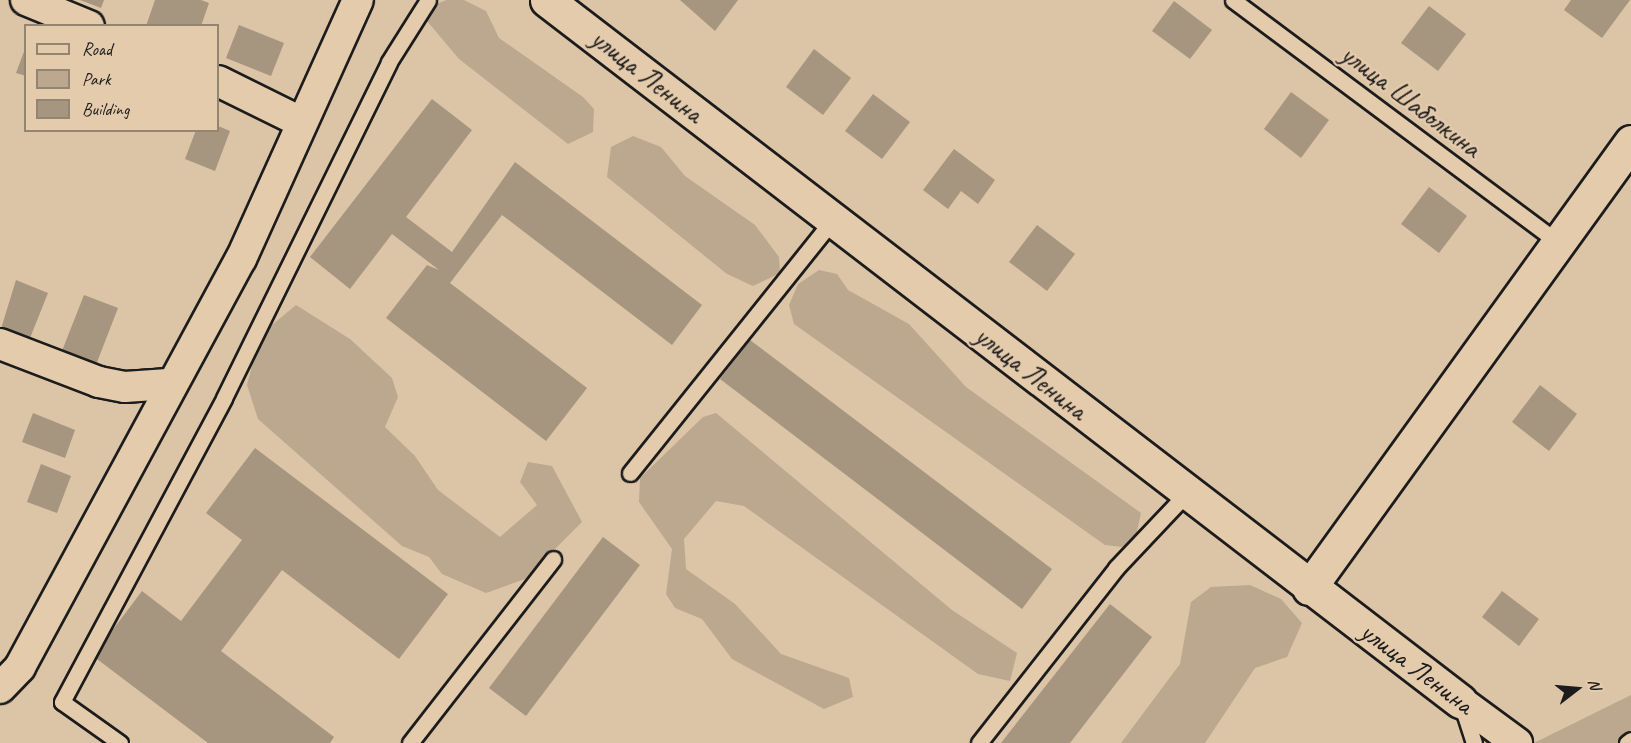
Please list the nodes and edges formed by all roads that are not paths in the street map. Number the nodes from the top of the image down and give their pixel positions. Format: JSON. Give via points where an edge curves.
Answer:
{"nodes":[{"id":1,"x":26,"y":0,"type":"edge"},
{"id":2,"x":358,"y":0,"type":"edge"},
{"id":3,"x":428,"y":0,"type":"edge"},
{"id":4,"x":547,"y":0,"type":"edge"},
{"id":5,"x":1233,"y":0,"type":"edge"},
{"id":6,"x":84,"y":24,"type":"edge"},
{"id":7,"x":219,"y":81,"type":"edge"},
{"id":8,"x":299,"y":121,"type":"junction"},
{"id":9,"x":1631,"y":142,"type":"edge"},
{"id":10,"x":833,"y":220,"type":"junction"},
{"id":11,"x":1559,"y":243,"type":"junction"},
{"id":12,"x":0,"y":344,"type":"edge"},
{"id":13,"x":168,"y":384,"type":"junction"},
{"id":14,"x":630,"y":473,"type":"dead end"},
{"id":15,"x":1187,"y":493,"type":"junction"},
{"id":16,"x":553,"y":559,"type":"dead end"},
{"id":17,"x":1309,"y":588,"type":"junction"},
{"id":18,"x":0,"y":688,"type":"edge"},
{"id":19,"x":1460,"y":701,"type":"junction"},
{"id":20,"x":1631,"y":740,"type":"edge"},
{"id":21,"x":120,"y":743,"type":"edge"},
{"id":22,"x":410,"y":743,"type":"edge"},
{"id":23,"x":979,"y":743,"type":"edge"},
{"id":24,"x":1474,"y":743,"type":"edge"},
{"id":25,"x":1517,"y":743,"type":"edge"},
{"id":26,"x":1627,"y":743,"type":"edge"}],
"edges":[{"from":1,"to":6,"type":"street"},
{"from":2,"to":8,"type":"street"},
{"from":3,"to":21,"type":"lane","via":[[389,62],[224,398],[62,702]]},
{"from":4,"to":10,"type":"main road","name":"улица Ленина"},
{"from":5,"to":11,"type":"lane","name":"улица Шаболкина"},
{"from":7,"to":8,"type":"street"},
{"from":8,"to":13,"type":"street","via":[[241,259]]},
{"from":9,"to":11,"type":"main road"},
{"from":10,"to":14,"type":"lane"},
{"from":10,"to":15,"type":"main road","name":"улица Ленина"},
{"from":11,"to":17,"type":"main road"},
{"from":12,"to":13,"type":"street","via":[[99,382],[125,387]]},
{"from":13,"to":18,"type":"street","via":[[20,667]]},
{"from":15,"to":17,"type":"main road","name":"улица Ленина"},
{"from":15,"to":23,"type":"lane","via":[[1116,568]]},
{"from":16,"to":22,"type":"lane"},
{"from":17,"to":19,"type":"main road","name":"улица Ленина"},
{"from":19,"to":24,"type":"lane"},
{"from":19,"to":25,"type":"street","name":"улица Ленина"},
{"from":20,"to":26,"type":"lane"}]}
